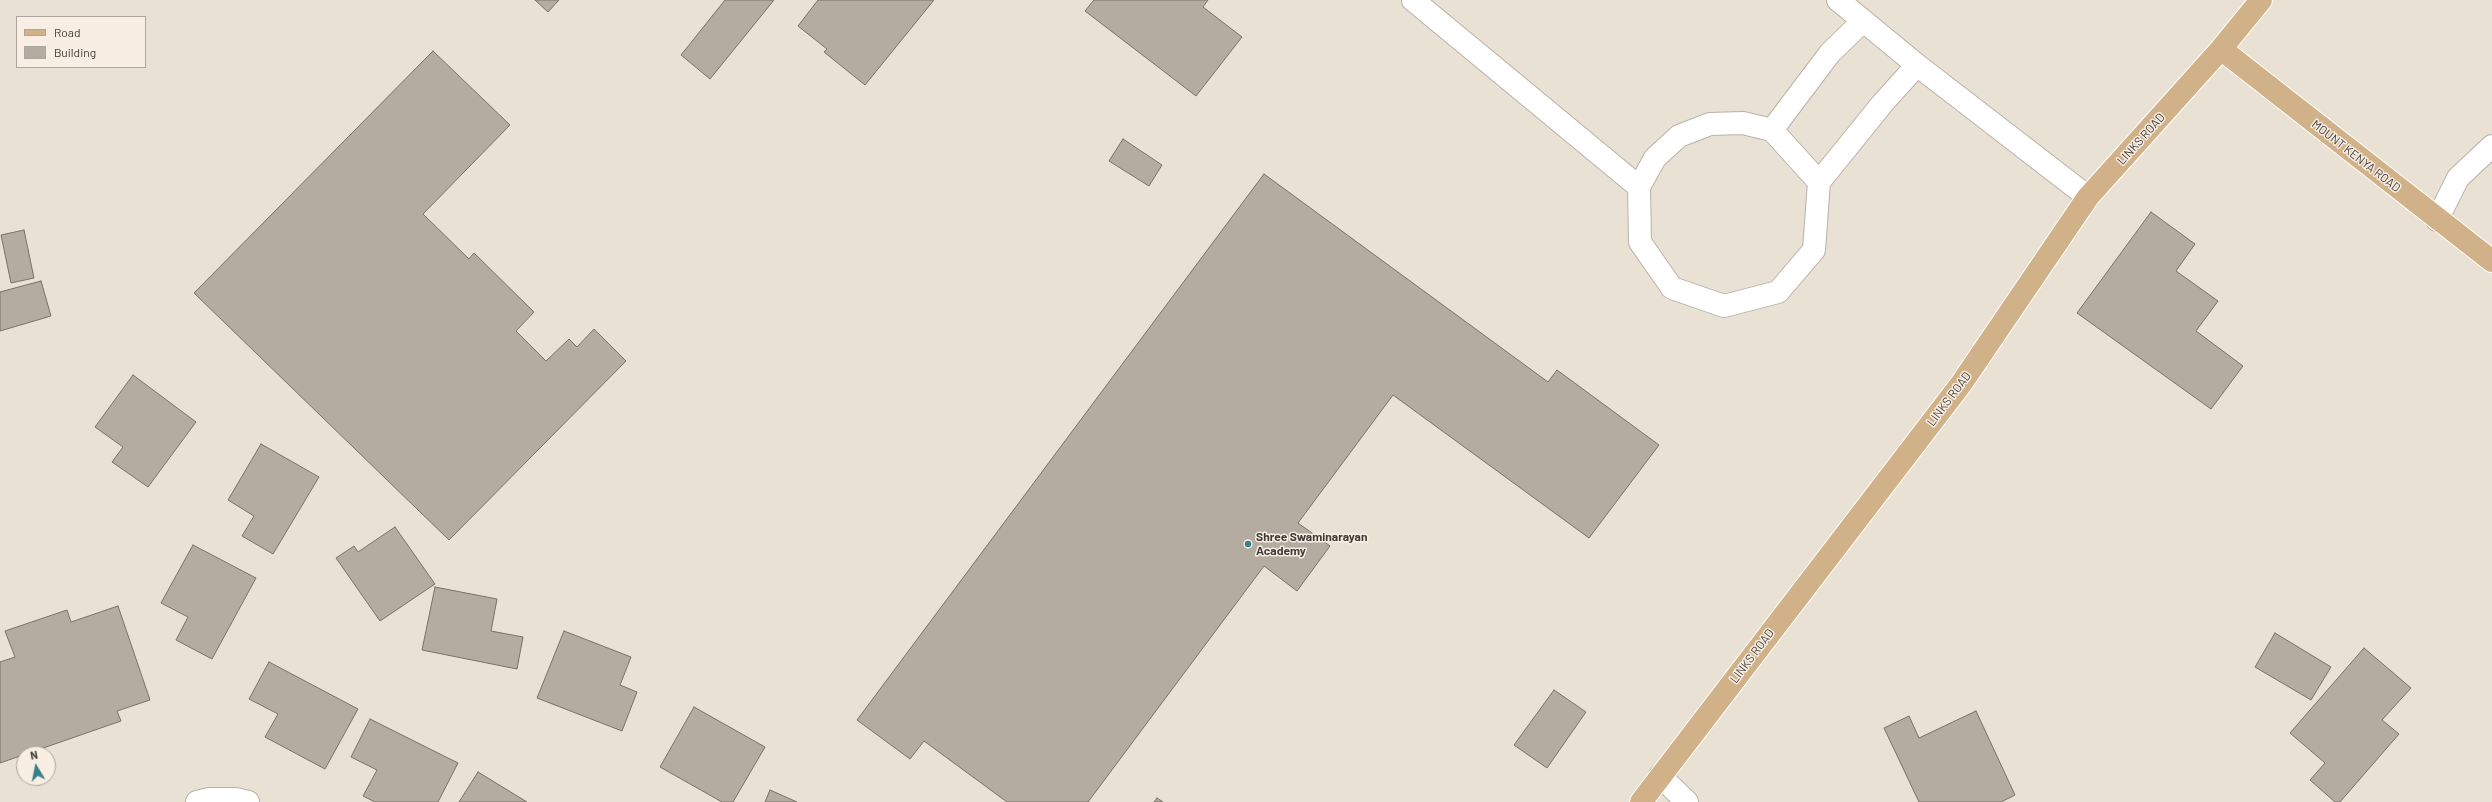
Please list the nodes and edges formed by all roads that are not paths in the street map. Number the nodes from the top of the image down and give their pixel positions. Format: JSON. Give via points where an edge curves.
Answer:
{"nodes":[{"id":1,"x":1413,"y":0,"type":"edge"},
{"id":2,"x":1838,"y":0,"type":"edge"},
{"id":3,"x":2261,"y":0,"type":"edge"},
{"id":4,"x":1863,"y":21,"type":"junction"},
{"id":5,"x":2221,"y":49,"type":"junction"},
{"id":6,"x":1917,"y":65,"type":"junction"},
{"id":7,"x":1772,"y":130,"type":"junction"},
{"id":8,"x":2492,"y":146,"type":"edge"},
{"id":9,"x":1819,"y":182,"type":"junction"},
{"id":10,"x":1639,"y":187,"type":"junction"},
{"id":11,"x":2088,"y":197,"type":"junction"},
{"id":12,"x":2437,"y":220,"type":"junction"},
{"id":13,"x":2492,"y":261,"type":"edge"},
{"id":14,"x":1660,"y":776,"type":"junction"},
{"id":15,"x":197,"y":802,"type":"edge"},
{"id":16,"x":248,"y":802,"type":"edge"},
{"id":17,"x":1641,"y":802,"type":"edge"},
{"id":18,"x":1687,"y":802,"type":"edge"}],
"edges":[{"from":1,"to":10,"type":"street"},
{"from":2,"to":4,"type":"street"},
{"from":3,"to":5,"type":"main road","name":"LINKS ROAD"},
{"from":4,"to":6,"type":"street"},
{"from":4,"to":7,"type":"street","via":[[1830,53]]},
{"from":5,"to":11,"type":"main road","name":"LINKS ROAD"},
{"from":5,"to":12,"type":"main road","name":"MOUNT KENYA ROAD"},
{"from":6,"to":9,"type":"street"},
{"from":6,"to":11,"type":"street"},
{"from":7,"to":9,"type":"street"},
{"from":7,"to":10,"type":"street","via":[[1743,123],[1710,124],[1679,136],[1655,158]]},
{"from":8,"to":12,"type":"street","via":[[2458,178]]},
{"from":9,"to":10,"type":"street","via":[[1814,250],[1778,292],[1724,306],[1672,288],[1640,242]]},
{"from":11,"to":14,"type":"main road","name":"LINKS ROAD","via":[[1961,384]]},
{"from":12,"to":13,"type":"main road","name":"MOUNT KENYA ROAD"},
{"from":14,"to":17,"type":"main road","name":"LINKS ROAD"},
{"from":14,"to":18,"type":"street"},
{"from":15,"to":16,"type":"street","via":[[209,799]]}]}
